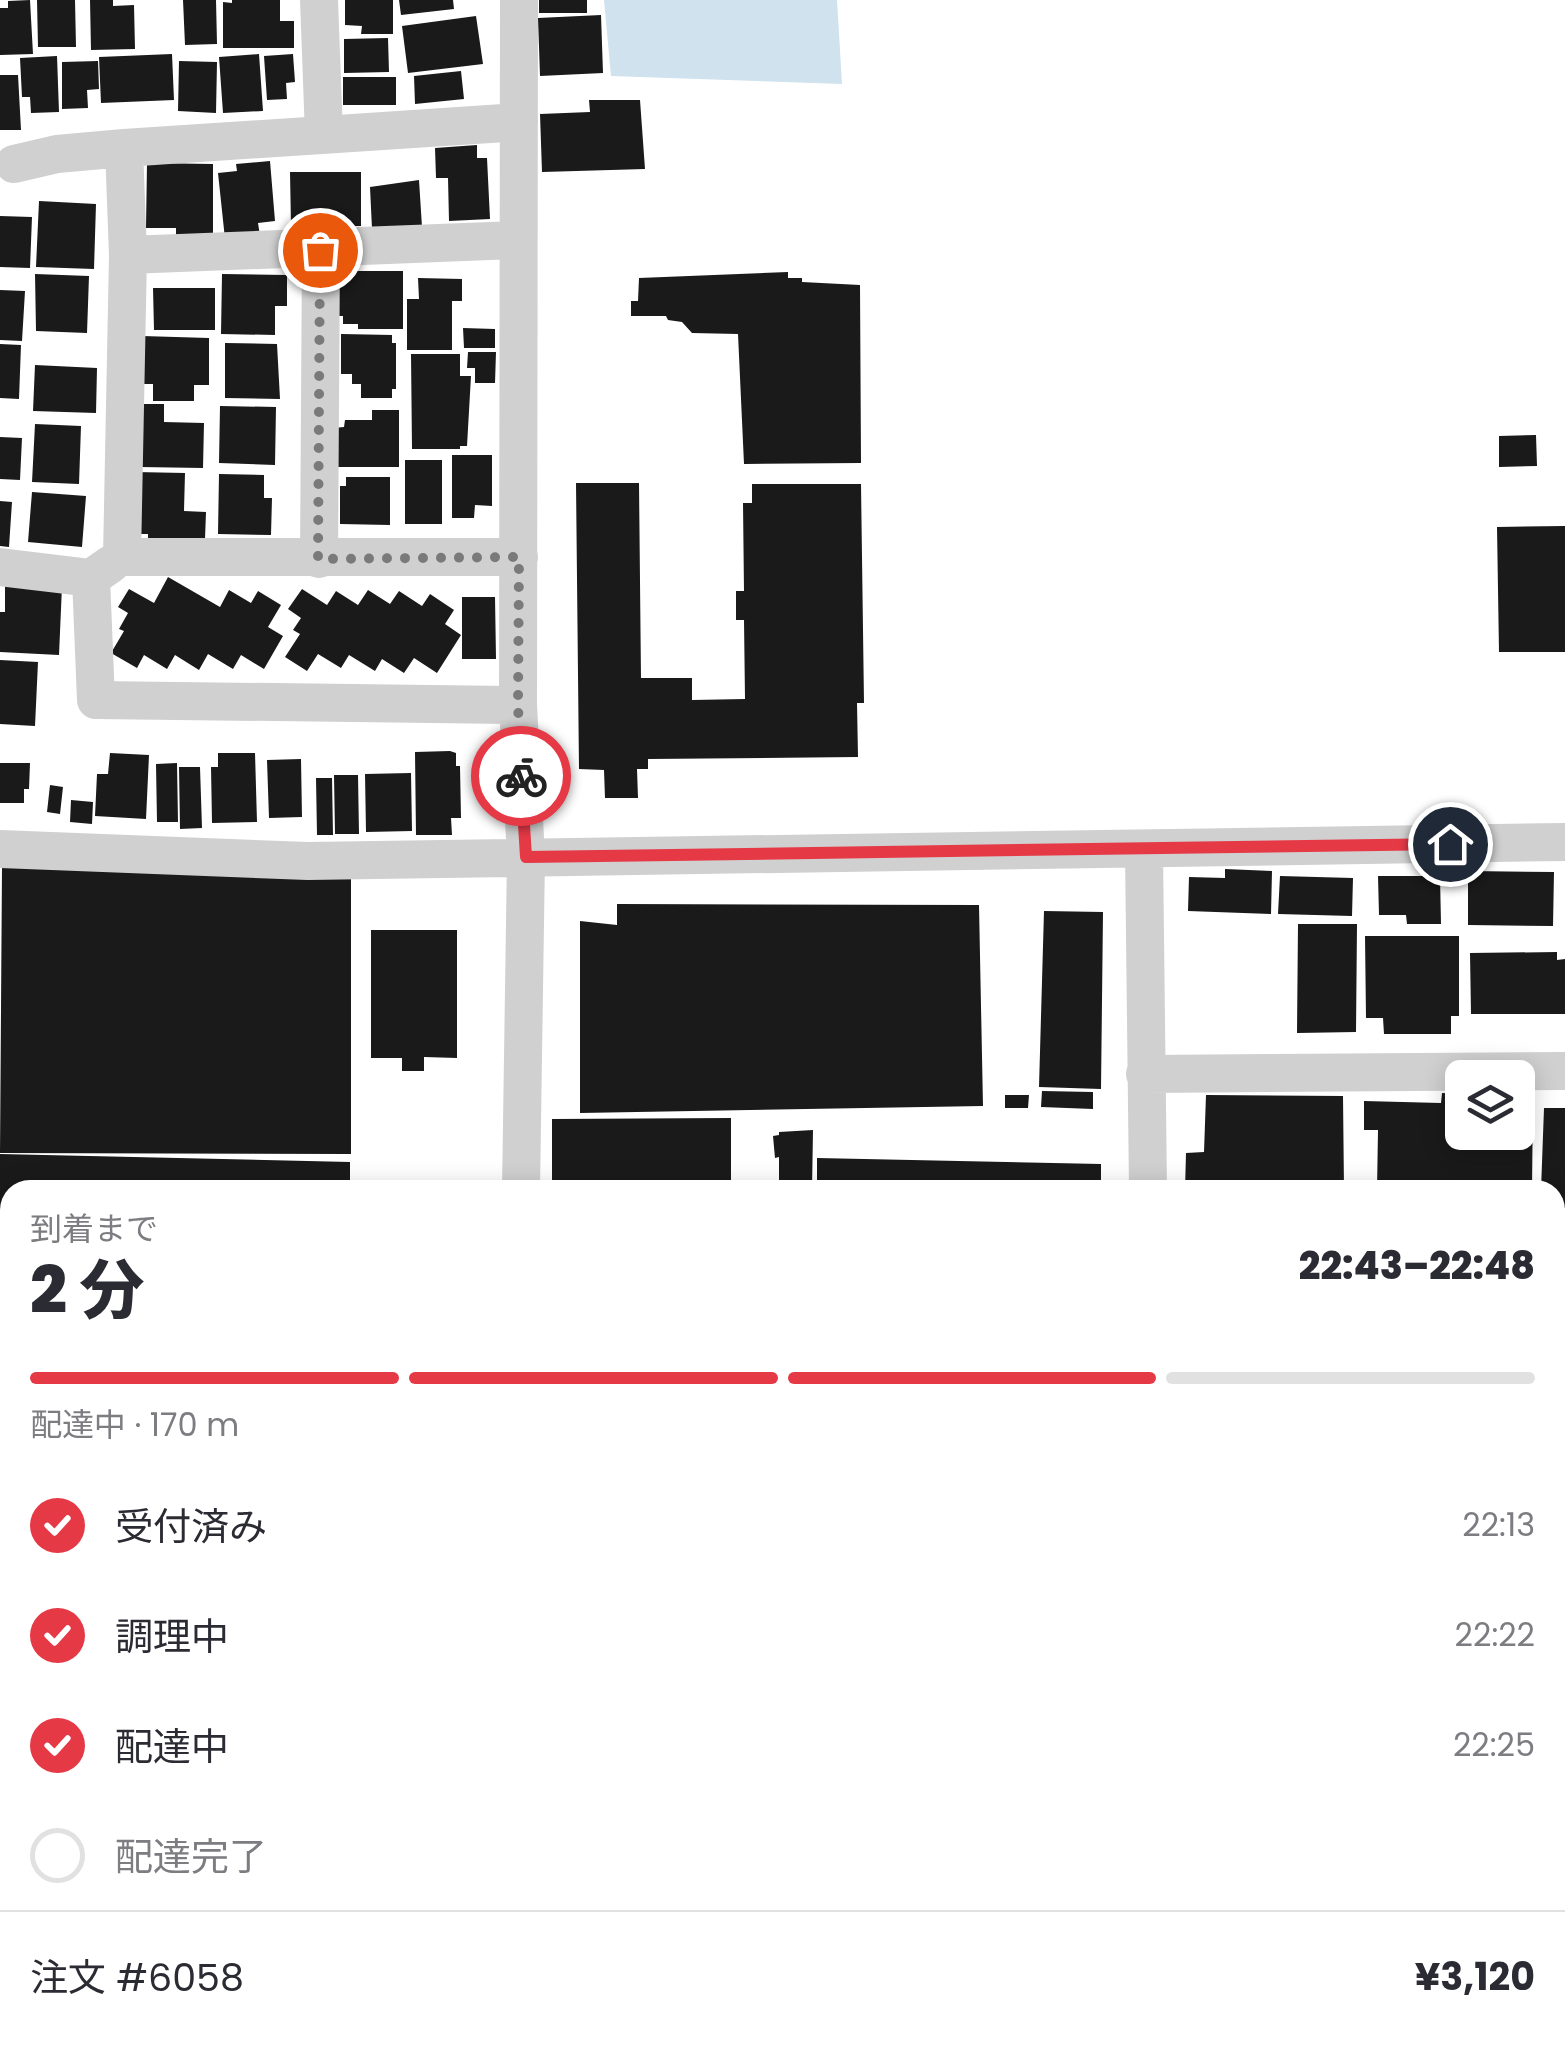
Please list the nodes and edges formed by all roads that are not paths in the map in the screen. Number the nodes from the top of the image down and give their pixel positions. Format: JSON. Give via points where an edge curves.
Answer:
{"nodes":[{"id":1,"x":319,"y":0,"type":"edge"},
{"id":2,"x":519,"y":0,"type":"edge"},
{"id":3,"x":519,"y":122,"type":"junction"},
{"id":4,"x":324,"y":135,"type":"junction"},
{"id":5,"x":124,"y":148,"type":"junction"},
{"id":6,"x":5,"y":168,"type":"edge"},
{"id":7,"x":516,"y":240,"type":"junction"},
{"id":8,"x":320,"y":250,"type":"junction"},
{"id":9,"x":128,"y":256,"type":"junction"},
{"id":10,"x":519,"y":557,"type":"junction"},
{"id":11,"x":318,"y":559,"type":"junction"},
{"id":12,"x":0,"y":568,"type":"edge"},
{"id":13,"x":106,"y":568,"type":"junction"},
{"id":14,"x":518,"y":705,"type":"junction"},
{"id":15,"x":1565,"y":842,"type":"edge"},
{"id":16,"x":0,"y":849,"type":"edge"},
{"id":17,"x":1144,"y":851,"type":"junction"},
{"id":18,"x":526,"y":857,"type":"junction"},
{"id":19,"x":1565,"y":1070,"type":"edge"},
{"id":20,"x":1145,"y":1074,"type":"junction"},
{"id":21,"x":521,"y":1180,"type":"edge"},
{"id":22,"x":1148,"y":1180,"type":"edge"}],
"edges":[{"from":1,"to":4,"type":"street"},
{"from":2,"to":3,"type":"street"},
{"from":3,"to":4,"type":"street"},
{"from":3,"to":7,"type":"street"},
{"from":4,"to":5,"type":"street"},
{"from":5,"to":6,"type":"street","via":[[57,154]]},
{"from":5,"to":9,"type":"street"},
{"from":7,"to":8,"type":"street"},
{"from":7,"to":10,"type":"street"},
{"from":8,"to":9,"type":"street"},
{"from":8,"to":11,"type":"street"},
{"from":9,"to":13,"type":"street"},
{"from":10,"to":11,"type":"street"},
{"from":10,"to":14,"type":"street"},
{"from":11,"to":13,"type":"street"},
{"from":12,"to":13,"type":"street"},
{"from":13,"to":14,"type":"street","via":[[96,700]]},
{"from":14,"to":18,"type":"street"},
{"from":15,"to":17,"type":"street"},
{"from":16,"to":18,"type":"street","via":[[308,861]]},
{"from":17,"to":18,"type":"street"},
{"from":17,"to":20,"type":"street"},
{"from":18,"to":21,"type":"street"},
{"from":19,"to":20,"type":"street"},
{"from":20,"to":22,"type":"street"}]}
